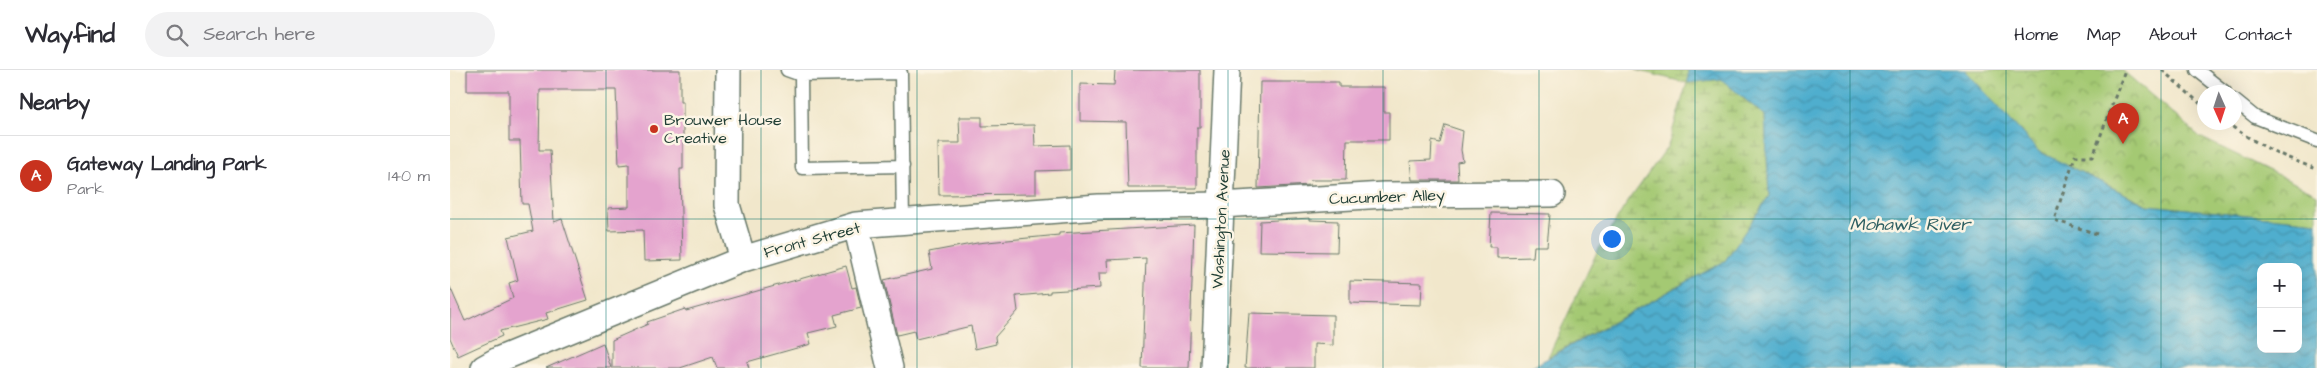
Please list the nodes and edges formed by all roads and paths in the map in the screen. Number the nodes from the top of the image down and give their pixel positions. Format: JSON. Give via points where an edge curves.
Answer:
{"nodes":[{"id":1,"x":728,"y":70,"type":"edge"},
{"id":2,"x":787,"y":70,"type":"edge"},
{"id":3,"x":1227,"y":70,"type":"edge"},
{"id":4,"x":2125,"y":70,"type":"edge"},
{"id":5,"x":2162,"y":70,"type":"edge"},
{"id":6,"x":2197,"y":70,"type":"edge"},
{"id":7,"x":801,"y":75,"type":"junction"},
{"id":8,"x":2216,"y":85,"type":"edge"},
{"id":9,"x":2197,"y":101,"type":"edge"},
{"id":10,"x":2242,"y":106,"type":"edge"},
{"id":11,"x":2237,"y":130,"type":"edge"},
{"id":12,"x":2317,"y":141,"type":"edge"},
{"id":13,"x":903,"y":166,"type":"junction"},
{"id":14,"x":2317,"y":169,"type":"edge"},
{"id":15,"x":1552,"y":194,"type":"dead end"},
{"id":16,"x":1221,"y":205,"type":"junction"},
{"id":17,"x":903,"y":223,"type":"junction"},
{"id":18,"x":856,"y":225,"type":"junction"},
{"id":19,"x":2097,"y":234,"type":"dead end"},
{"id":20,"x":743,"y":259,"type":"junction"},
{"id":21,"x":484,"y":368,"type":"edge"},
{"id":22,"x":890,"y":368,"type":"edge"},
{"id":23,"x":1214,"y":368,"type":"edge"}],
"edges":[{"from":1,"to":20,"type":"street","via":[[727,205]]},
{"from":2,"to":7,"type":"lane"},
{"from":3,"to":16,"type":"street","name":"Washington Avenue"},
{"from":4,"to":19,"type":"path","via":[[2093,156],[2075,156],[2054,220]]},
{"from":5,"to":9,"type":"path"},
{"from":6,"to":8,"type":"lane"},
{"from":7,"to":13,"type":"lane","via":[[901,73]]},
{"from":7,"to":13,"type":"lane","via":[[802,168]]},
{"from":10,"to":12,"type":"lane","via":[[2255,117]]},
{"from":11,"to":14,"type":"path"},
{"from":13,"to":17,"type":"lane"},
{"from":15,"to":16,"type":"street","name":"Cucumber Alley","via":[[1384,196]]},
{"from":16,"to":17,"type":"street","name":"Front Street","via":[[1099,207]]},
{"from":16,"to":23,"type":"street","name":"Washington Avenue"},
{"from":17,"to":18,"type":"street","name":"Front Street"},
{"from":18,"to":20,"type":"street","name":"Front Street"},
{"from":18,"to":22,"type":"street"},
{"from":20,"to":21,"type":"street","name":"Front Street"}]}
